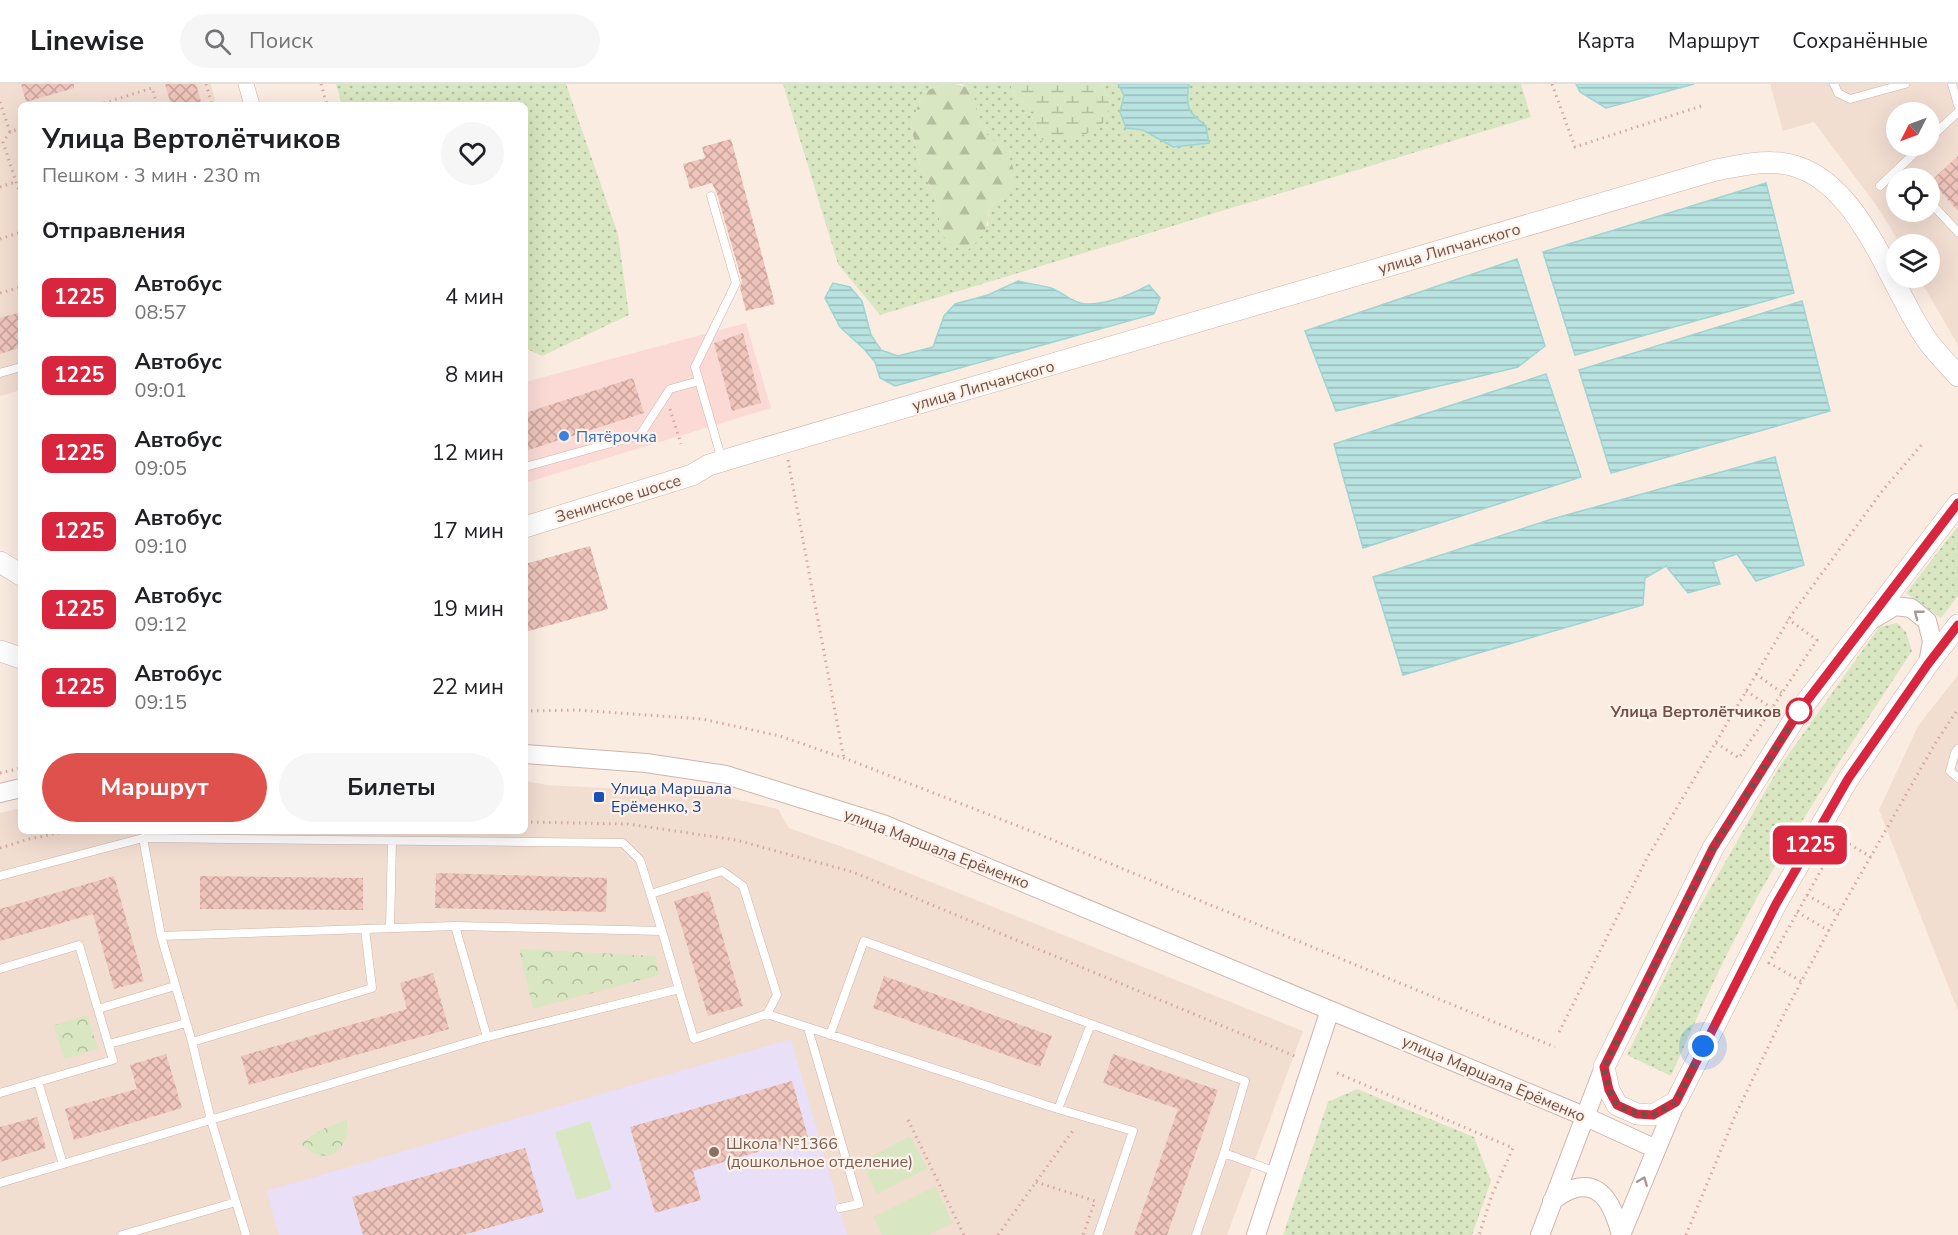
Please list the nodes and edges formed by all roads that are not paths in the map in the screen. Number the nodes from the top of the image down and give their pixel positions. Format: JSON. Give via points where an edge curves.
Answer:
{"nodes":[{"id":1,"x":246,"y":84,"type":"edge"},
{"id":2,"x":1834,"y":84,"type":"edge"},
{"id":3,"x":1905,"y":84,"type":"edge"},
{"id":4,"x":1952,"y":84,"type":"edge"},
{"id":5,"x":251,"y":102,"type":"edge"},
{"id":6,"x":1958,"y":105,"type":"edge"},
{"id":7,"x":1958,"y":112,"type":"edge"},
{"id":8,"x":1940,"y":129,"type":"edge"},
{"id":9,"x":1912,"y":156,"type":"edge"},
{"id":10,"x":1880,"y":186,"type":"dead end"},
{"id":11,"x":711,"y":196,"type":"dead end"},
{"id":12,"x":1940,"y":213,"type":"edge"},
{"id":13,"x":1958,"y":232,"type":"edge"},
{"id":14,"x":18,"y":368,"type":"edge"},
{"id":15,"x":0,"y":373,"type":"edge"},
{"id":16,"x":1958,"y":376,"type":"edge"},
{"id":17,"x":699,"y":381,"type":"junction"},
{"id":18,"x":846,"y":426,"type":"joint"},
{"id":19,"x":716,"y":463,"type":"junction"},
{"id":20,"x":528,"y":466,"type":"edge"},
{"id":21,"x":1958,"y":504,"type":"edge"},
{"id":22,"x":528,"y":512,"type":"edge"},
{"id":23,"x":528,"y":526,"type":"edge"},
{"id":24,"x":0,"y":562,"type":"edge"},
{"id":25,"x":18,"y":573,"type":"edge"},
{"id":26,"x":1870,"y":621,"type":"junction"},
{"id":27,"x":1958,"y":625,"type":"edge"},
{"id":28,"x":0,"y":651,"type":"edge"},
{"id":29,"x":18,"y":657,"type":"edge"},
{"id":30,"x":1928,"y":664,"type":"junction"},
{"id":31,"x":1958,"y":749,"type":"edge"},
{"id":32,"x":528,"y":754,"type":"edge"},
{"id":33,"x":1958,"y":778,"type":"edge"},
{"id":34,"x":18,"y":789,"type":"edge"},
{"id":35,"x":0,"y":793,"type":"edge"},
{"id":36,"x":143,"y":838,"type":"junction"},
{"id":37,"x":392,"y":841,"type":"junction"},
{"id":38,"x":0,"y":876,"type":"edge"},
{"id":39,"x":651,"y":894,"type":"junction"},
{"id":40,"x":455,"y":926,"type":"junction"},
{"id":41,"x":390,"y":928,"type":"junction"},
{"id":42,"x":365,"y":929,"type":"junction"},
{"id":43,"x":662,"y":930,"type":"junction"},
{"id":44,"x":161,"y":936,"type":"junction"},
{"id":45,"x":0,"y":969,"type":"edge"},
{"id":46,"x":175,"y":986,"type":"junction"},
{"id":47,"x":679,"y":989,"type":"junction"},
{"id":48,"x":98,"y":1009,"type":"junction"},
{"id":49,"x":1330,"y":1010,"type":"junction"},
{"id":50,"x":766,"y":1014,"type":"junction"},
{"id":51,"x":186,"y":1023,"type":"junction"},
{"id":52,"x":1090,"y":1024,"type":"junction"},
{"id":53,"x":808,"y":1028,"type":"junction"},
{"id":54,"x":830,"y":1035,"type":"junction"},
{"id":55,"x":487,"y":1037,"type":"junction"},
{"id":56,"x":192,"y":1042,"type":"junction"},
{"id":57,"x":109,"y":1044,"type":"junction"},
{"id":58,"x":1604,"y":1067,"type":"junction"},
{"id":59,"x":39,"y":1082,"type":"junction"},
{"id":60,"x":0,"y":1094,"type":"edge"},
{"id":61,"x":1676,"y":1102,"type":"junction"},
{"id":62,"x":1058,"y":1109,"type":"junction"},
{"id":63,"x":1584,"y":1116,"type":"junction"},
{"id":64,"x":211,"y":1120,"type":"junction"},
{"id":65,"x":1656,"y":1149,"type":"junction"},
{"id":66,"x":1224,"y":1153,"type":"junction"},
{"id":67,"x":63,"y":1164,"type":"junction"},
{"id":68,"x":1276,"y":1172,"type":"junction"},
{"id":69,"x":0,"y":1183,"type":"edge"},
{"id":70,"x":1552,"y":1201,"type":"junction"},
{"id":71,"x":236,"y":1202,"type":"junction"},
{"id":72,"x":840,"y":1208,"type":"dead end"},
{"id":73,"x":122,"y":1235,"type":"edge"},
{"id":74,"x":246,"y":1235,"type":"edge"},
{"id":75,"x":1098,"y":1235,"type":"edge"},
{"id":76,"x":1196,"y":1235,"type":"edge"},
{"id":77,"x":1256,"y":1235,"type":"edge"},
{"id":78,"x":1540,"y":1235,"type":"edge"},
{"id":79,"x":1621,"y":1235,"type":"edge"}],
"edges":[{"from":1,"to":5,"type":"street"},
{"from":2,"to":3,"type":"lane","via":[[1838,93],[1850,99]]},
{"from":4,"to":6,"type":"lane"},
{"from":7,"to":8,"type":"lane"},
{"from":9,"to":10,"type":"lane"},
{"from":11,"to":17,"type":"lane","via":[[736,283],[695,367]]},
{"from":12,"to":13,"type":"lane"},
{"from":14,"to":15,"type":"lane"},
{"from":16,"to":18,"type":"main road","name":"улица Липчанского","via":[[1925,338],[1860,220],[1843,198],[1810,172],[1782,163],[1756,163],[1716,170]]},
{"from":17,"to":19,"type":"lane"},
{"from":17,"to":20,"type":"lane","via":[[670,389],[640,435]]},
{"from":18,"to":19,"type":"main road","name":"Зенинское шоссе"},
{"from":19,"to":22,"type":"main road","name":"Зенинское шоссе","via":[[688,465]]},
{"from":19,"to":23,"type":"main road","name":"Зенинское шоссе","via":[[692,475]]},
{"from":21,"to":26,"type":"main road"},
{"from":24,"to":25,"type":"main road"},
{"from":30,"to":26,"type":"street","one_way":true,"via":[[1932,641],[1927,621],[1911,608],[1895,606]]},
{"from":26,"to":58,"type":"main road","via":[[1800,710],[1713,848]]},
{"from":27,"to":30,"type":"main road"},
{"from":28,"to":29,"type":"main road"},
{"from":30,"to":61,"type":"main road","via":[[1848,779],[1776,904]]},
{"from":31,"to":33,"type":"lane","via":[[1950,771]]},
{"from":32,"to":49,"type":"street","name":"улица Маршала Ерёменко","via":[[646,763],[726,775],[872,820]]},
{"from":34,"to":35,"type":"street"},
{"from":36,"to":37,"type":"lane"},
{"from":36,"to":38,"type":"lane"},
{"from":36,"to":44,"type":"lane"},
{"from":37,"to":39,"type":"lane","via":[[623,843],[640,860]]},
{"from":37,"to":41,"type":"lane"},
{"from":39,"to":43,"type":"lane"},
{"from":39,"to":50,"type":"lane","via":[[722,871],[743,886],[777,995]]},
{"from":40,"to":41,"type":"lane"},
{"from":40,"to":43,"type":"lane"},
{"from":40,"to":55,"type":"lane"},
{"from":41,"to":42,"type":"lane"},
{"from":42,"to":44,"type":"lane"},
{"from":42,"to":56,"type":"lane","via":[[372,988]]},
{"from":43,"to":47,"type":"lane"},
{"from":44,"to":46,"type":"lane"},
{"from":45,"to":48,"type":"lane","via":[[79,945]]},
{"from":46,"to":48,"type":"lane"},
{"from":46,"to":51,"type":"lane"},
{"from":47,"to":50,"type":"lane","via":[[694,1039]]},
{"from":47,"to":55,"type":"lane"},
{"from":48,"to":57,"type":"lane"},
{"from":49,"to":63,"type":"street","name":"улица Маршала Ерёменко"},
{"from":49,"to":68,"type":"street"},
{"from":50,"to":53,"type":"lane"},
{"from":51,"to":56,"type":"lane"},
{"from":51,"to":57,"type":"lane"},
{"from":52,"to":54,"type":"lane","via":[[864,941]]},
{"from":52,"to":62,"type":"lane"},
{"from":52,"to":66,"type":"lane","via":[[1245,1081]]},
{"from":53,"to":54,"type":"lane"},
{"from":53,"to":72,"type":"lane","via":[[859,1204]]},
{"from":54,"to":62,"type":"lane"},
{"from":55,"to":64,"type":"lane"},
{"from":56,"to":64,"type":"lane"},
{"from":57,"to":59,"type":"lane","via":[[113,1060]]},
{"from":58,"to":61,"type":"main road","via":[[1617,1105],[1637,1114],[1653,1115]]},
{"from":58,"to":63,"type":"street"},
{"from":59,"to":60,"type":"lane"},
{"from":59,"to":67,"type":"lane"},
{"from":61,"to":65,"type":"street"},
{"from":62,"to":75,"type":"lane","via":[[1133,1131]]},
{"from":63,"to":65,"type":"street","name":"улица Маршала Ерёменко"},
{"from":63,"to":70,"type":"street"},
{"from":64,"to":67,"type":"lane"},
{"from":64,"to":71,"type":"lane"},
{"from":79,"to":65,"type":"street","one_way":true},
{"from":66,"to":68,"type":"lane"},
{"from":66,"to":76,"type":"lane"},
{"from":67,"to":69,"type":"lane"},
{"from":68,"to":77,"type":"street"},
{"from":70,"to":78,"type":"street"},
{"from":70,"to":79,"type":"street","via":[[1571,1189],[1586,1186],[1604,1196],[1615,1212]]},
{"from":71,"to":73,"type":"lane"},
{"from":71,"to":74,"type":"lane"}]}
